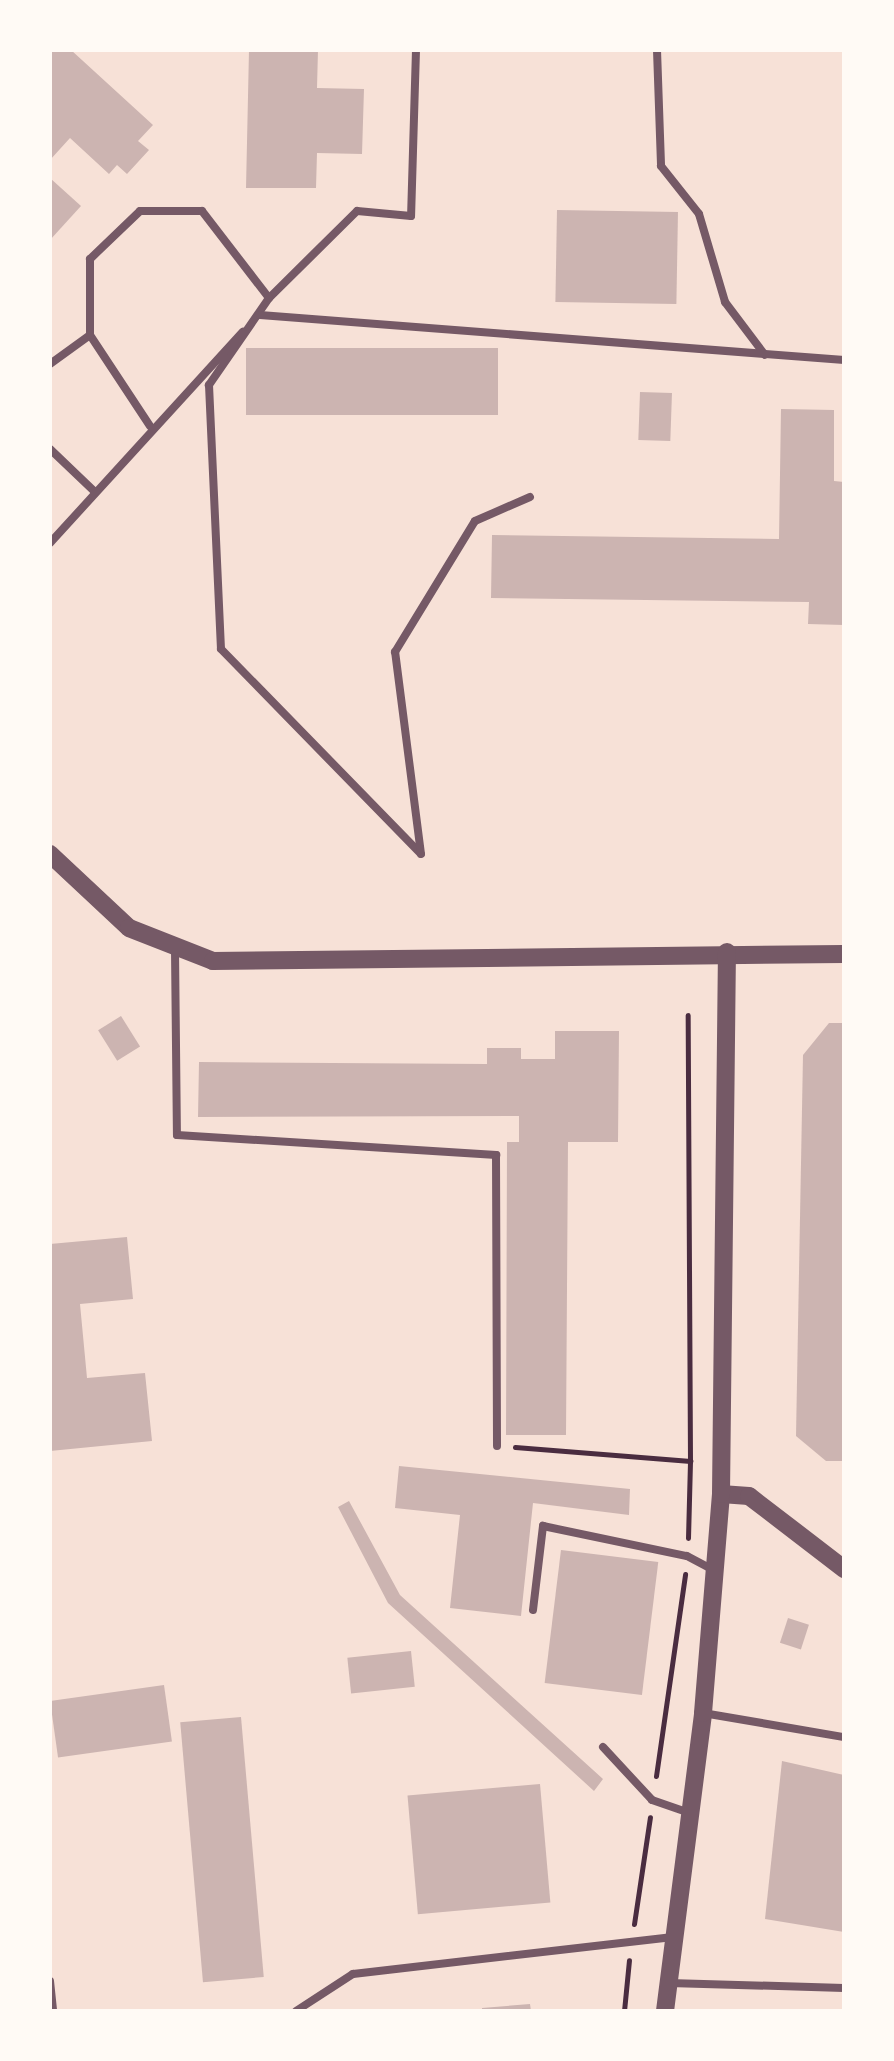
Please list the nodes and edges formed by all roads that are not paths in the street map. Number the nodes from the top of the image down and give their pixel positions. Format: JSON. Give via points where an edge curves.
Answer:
{"nodes":[{"id":1,"x":416,"y":50,"type":"edge"},
{"id":2,"x":656,"y":50,"type":"edge"},
{"id":3,"x":270,"y":298,"type":"junction"},
{"id":4,"x":260,"y":314,"type":"junction"},
{"id":5,"x":90,"y":335,"type":"junction"},
{"id":6,"x":766,"y":356,"type":"junction"},
{"id":7,"x":844,"y":360,"type":"edge"},
{"id":8,"x":50,"y":364,"type":"edge"},
{"id":9,"x":150,"y":426,"type":"junction"},
{"id":10,"x":50,"y":449,"type":"edge"},
{"id":11,"x":94,"y":492,"type":"junction"},
{"id":12,"x":530,"y":497,"type":"dead end"},
{"id":13,"x":50,"y":543,"type":"edge"},
{"id":14,"x":50,"y":854,"type":"edge"},
{"id":15,"x":175,"y":950,"type":"junction"},
{"id":16,"x":727,"y":952,"type":"junction"},
{"id":17,"x":844,"y":954,"type":"edge"},
{"id":18,"x":497,"y":1446,"type":"road end"},
{"id":19,"x":721,"y":1494,"type":"junction"},
{"id":20,"x":844,"y":1569,"type":"edge"},
{"id":21,"x":714,"y":1571,"type":"junction"},
{"id":22,"x":533,"y":1610,"type":"dead end"},
{"id":23,"x":703,"y":1713,"type":"junction"},
{"id":24,"x":844,"y":1737,"type":"edge"},
{"id":25,"x":603,"y":1748,"type":"dead end"},
{"id":26,"x":689,"y":1813,"type":"junction"},
{"id":27,"x":676,"y":1936,"type":"junction"},
{"id":28,"x":50,"y":1981,"type":"edge"},
{"id":29,"x":668,"y":1983,"type":"junction"},
{"id":30,"x":844,"y":1988,"type":"edge"},
{"id":31,"x":54,"y":2011,"type":"edge"},
{"id":32,"x":296,"y":2011,"type":"edge"},
{"id":33,"x":665,"y":2011,"type":"edge"}],
"edges":[{"from":1,"to":3,"type":"lane","via":[[411,216],[356,212]]},
{"from":2,"to":6,"type":"lane","via":[[661,166],[699,214],[725,302]]},
{"from":3,"to":4,"type":"lane"},
{"from":3,"to":5,"type":"lane","via":[[202,212],[140,212],[90,259]]},
{"from":4,"to":6,"type":"lane"},
{"from":4,"to":9,"type":"lane"},
{"from":4,"to":12,"type":"lane","via":[[210,385],[221,649],[421,854],[394,652],[475,521]]},
{"from":5,"to":8,"type":"lane"},
{"from":5,"to":9,"type":"lane"},
{"from":6,"to":7,"type":"lane"},
{"from":9,"to":11,"type":"lane"},
{"from":10,"to":11,"type":"lane"},
{"from":11,"to":13,"type":"lane"},
{"from":14,"to":15,"type":"street","via":[[130,928]]},
{"from":15,"to":16,"type":"street","via":[[213,961]]},
{"from":15,"to":18,"type":"lane","via":[[177,1135],[496,1155]]},
{"from":16,"to":17,"type":"street"},
{"from":16,"to":19,"type":"street"},
{"from":19,"to":20,"type":"street","via":[[750,1496]]},
{"from":19,"to":21,"type":"street"},
{"from":21,"to":22,"type":"lane","via":[[687,1556],[543,1526]]},
{"from":21,"to":23,"type":"street"},
{"from":23,"to":24,"type":"lane"},
{"from":23,"to":26,"type":"street"},
{"from":25,"to":26,"type":"lane","via":[[652,1800]]},
{"from":26,"to":27,"type":"street"},
{"from":27,"to":29,"type":"street"},
{"from":27,"to":32,"type":"lane","via":[[353,1974]]},
{"from":28,"to":31,"type":"lane"},
{"from":29,"to":30,"type":"lane"},
{"from":29,"to":33,"type":"street"}]}
